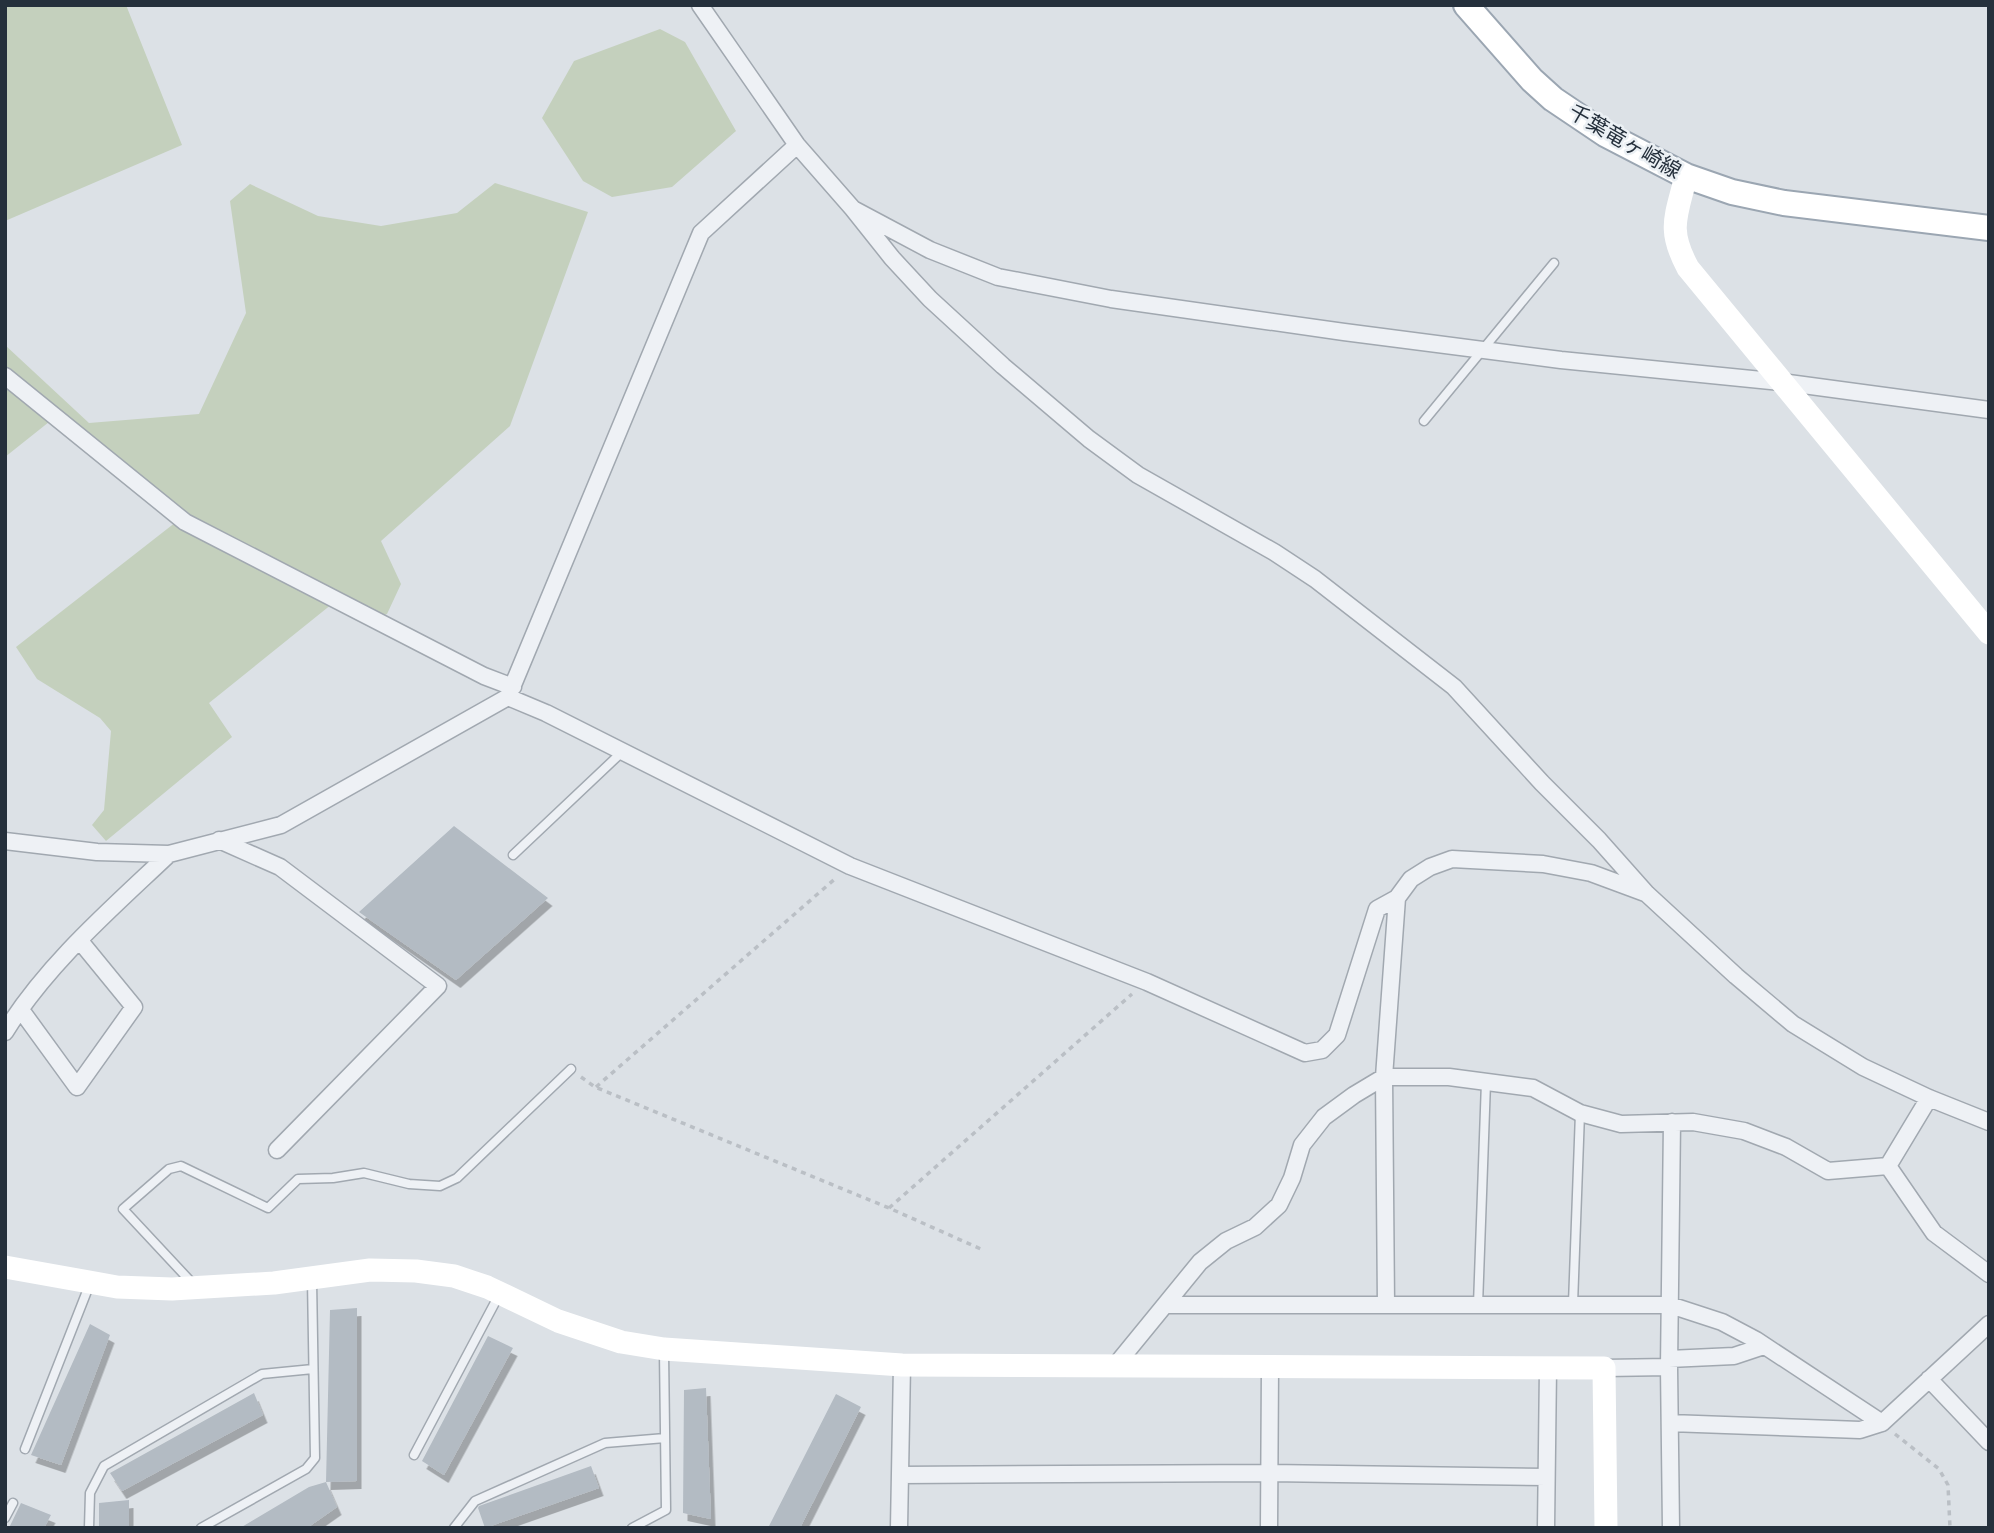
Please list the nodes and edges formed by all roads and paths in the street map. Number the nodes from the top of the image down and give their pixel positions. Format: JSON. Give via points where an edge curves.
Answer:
{"nodes":[{"id":1,"x":700,"y":5,"type":"edge"},
{"id":2,"x":1466,"y":5,"type":"edge"},
{"id":3,"x":797,"y":145,"type":"junction"},
{"id":4,"x":1686,"y":176,"type":"junction"},
{"id":5,"x":853,"y":209,"type":"junction"},
{"id":6,"x":1989,"y":228,"type":"edge"},
{"id":7,"x":1554,"y":263,"type":"dead end"},
{"id":8,"x":1481,"y":350,"type":"junction"},
{"id":9,"x":5,"y":376,"type":"edge"},
{"id":10,"x":1781,"y":382,"type":"junction"},
{"id":11,"x":1989,"y":410,"type":"edge"},
{"id":12,"x":1424,"y":421,"type":"dead end"},
{"id":13,"x":1989,"y":633,"type":"edge"},
{"id":14,"x":511,"y":692,"type":"junction"},
{"id":15,"x":621,"y":753,"type":"junction"},
{"id":16,"x":219,"y":840,"type":"junction"},
{"id":17,"x":5,"y":841,"type":"edge"},
{"id":18,"x":169,"y":854,"type":"junction"},
{"id":19,"x":513,"y":855,"type":"dead end"},
{"id":20,"x":850,"y":866,"type":"junction"},
{"id":21,"x":1647,"y":894,"type":"junction"},
{"id":22,"x":1397,"y":898,"type":"junction"},
{"id":23,"x":80,"y":941,"type":"junction"},
{"id":24,"x":1147,"y":982,"type":"junction"},
{"id":25,"x":21,"y":1010,"type":"junction"},
{"id":26,"x":5,"y":1032,"type":"edge"},
{"id":27,"x":571,"y":1069,"type":"joint"},
{"id":28,"x":1384,"y":1077,"type":"junction"},
{"id":29,"x":1486,"y":1082,"type":"junction"},
{"id":30,"x":595,"y":1087,"type":"junction"},
{"id":31,"x":1929,"y":1098,"type":"junction"},
{"id":32,"x":1580,"y":1112,"type":"junction"},
{"id":33,"x":1672,"y":1122,"type":"junction"},
{"id":34,"x":1989,"y":1122,"type":"edge"},
{"id":35,"x":276,"y":1150,"type":"dead end"},
{"id":36,"x":1888,"y":1166,"type":"junction"},
{"id":37,"x":890,"y":1208,"type":"junction"},
{"id":38,"x":983,"y":1250,"type":"dead end"},
{"id":39,"x":5,"y":1266,"type":"edge"},
{"id":40,"x":1989,"y":1274,"type":"edge"},
{"id":41,"x":312,"y":1277,"type":"junction"},
{"id":42,"x":90,"y":1283,"type":"junction"},
{"id":43,"x":198,"y":1289,"type":"junction"},
{"id":44,"x":500,"y":1292,"type":"junction"},
{"id":45,"x":1573,"y":1304,"type":"junction"},
{"id":46,"x":1670,"y":1304,"type":"junction"},
{"id":47,"x":1165,"y":1305,"type":"junction"},
{"id":48,"x":1386,"y":1305,"type":"junction"},
{"id":49,"x":1478,"y":1305,"type":"junction"},
{"id":50,"x":1989,"y":1324,"type":"edge"},
{"id":51,"x":1764,"y":1346,"type":"junction"},
{"id":52,"x":664,"y":1349,"type":"junction"},
{"id":53,"x":1669,"y":1363,"type":"junction"},
{"id":54,"x":902,"y":1365,"type":"junction"},
{"id":55,"x":1115,"y":1366,"type":"junction"},
{"id":56,"x":1270,"y":1367,"type":"junction"},
{"id":57,"x":1548,"y":1368,"type":"junction"},
{"id":58,"x":1604,"y":1368,"type":"junction"},
{"id":59,"x":313,"y":1369,"type":"junction"},
{"id":60,"x":1929,"y":1379,"type":"junction"},
{"id":61,"x":1670,"y":1423,"type":"junction"},
{"id":62,"x":1882,"y":1423,"type":"junction"},
{"id":63,"x":665,"y":1438,"type":"junction"},
{"id":64,"x":1989,"y":1442,"type":"edge"},
{"id":65,"x":25,"y":1449,"type":"dead end"},
{"id":66,"x":414,"y":1455,"type":"dead end"},
{"id":67,"x":1270,"y":1473,"type":"junction"},
{"id":68,"x":900,"y":1475,"type":"junction"},
{"id":69,"x":1546,"y":1477,"type":"junction"},
{"id":70,"x":13,"y":1503,"type":"dead end"},
{"id":71,"x":5,"y":1518,"type":"edge"},
{"id":72,"x":89,"y":1528,"type":"edge"},
{"id":73,"x":201,"y":1528,"type":"edge"},
{"id":74,"x":454,"y":1528,"type":"edge"},
{"id":75,"x":632,"y":1528,"type":"edge"},
{"id":76,"x":900,"y":1528,"type":"edge"},
{"id":77,"x":1269,"y":1528,"type":"edge"},
{"id":78,"x":1546,"y":1528,"type":"edge"},
{"id":79,"x":1606,"y":1528,"type":"edge"},
{"id":80,"x":1624,"y":1528,"type":"edge"},
{"id":81,"x":1671,"y":1528,"type":"edge"},
{"id":82,"x":1950,"y":1528,"type":"edge"}],
"edges":[{"from":1,"to":3,"type":"street"},
{"from":2,"to":4,"type":"main road","name":"千葉竜ヶ崎線","via":[[1553,99],[1616,140]]},
{"from":3,"to":5,"type":"street"},
{"from":3,"to":14,"type":"street","via":[[701,233]]},
{"from":4,"to":6,"type":"main road","name":"千葉竜ヶ崎線","via":[[1784,203]]},
{"from":4,"to":10,"type":"street","via":[[1673,229],[1679,251]]},
{"from":5,"to":8,"type":"street","via":[[930,250],[998,277],[1124,301]]},
{"from":5,"to":21,"type":"street","via":[[930,299],[1089,439],[1138,475],[1315,579],[1454,687]]},
{"from":7,"to":8,"type":"lane"},
{"from":8,"to":10,"type":"street"},
{"from":8,"to":12,"type":"lane"},
{"from":9,"to":14,"type":"street","via":[[185,522]]},
{"from":10,"to":11,"type":"street"},
{"from":10,"to":13,"type":"street"},
{"from":14,"to":15,"type":"street"},
{"from":14,"to":16,"type":"street","via":[[281,825]]},
{"from":15,"to":19,"type":"lane"},
{"from":15,"to":20,"type":"street"},
{"from":16,"to":18,"type":"street"},
{"from":16,"to":35,"type":"street","via":[[280,867],[438,986]]},
{"from":17,"to":18,"type":"street","via":[[97,852]]},
{"from":18,"to":23,"type":"street"},
{"from":20,"to":24,"type":"street"},
{"from":20,"to":30,"type":"path"},
{"from":21,"to":22,"type":"street","via":[[1591,873],[1543,864],[1452,859],[1411,879]]},
{"from":21,"to":31,"type":"street","via":[[1793,1024],[1863,1067]]},
{"from":22,"to":24,"type":"street","via":[[1377,909],[1337,1035],[1322,1050],[1305,1053]]},
{"from":22,"to":28,"type":"street"},
{"from":23,"to":25,"type":"street"},
{"from":23,"to":25,"type":"street","via":[[134,1007],[77,1087]]},
{"from":24,"to":37,"type":"path"},
{"from":25,"to":26,"type":"street"},
{"from":27,"to":30,"type":"path"},
{"from":27,"to":43,"type":"lane","via":[[457,1178],[440,1186],[364,1173],[298,1180],[268,1208],[181,1166],[169,1169],[123,1209]]},
{"from":28,"to":29,"type":"street"},
{"from":28,"to":47,"type":"street","via":[[1324,1117],[1301,1145],[1279,1205],[1255,1227],[1226,1241],[1200,1262]]},
{"from":28,"to":48,"type":"street"},
{"from":29,"to":32,"type":"street","via":[[1533,1088]]},
{"from":29,"to":49,"type":"lane"},
{"from":30,"to":37,"type":"path"},
{"from":31,"to":34,"type":"street"},
{"from":31,"to":36,"type":"street"},
{"from":32,"to":33,"type":"street","via":[[1621,1124]]},
{"from":32,"to":45,"type":"lane"},
{"from":33,"to":36,"type":"street","via":[[1744,1131],[1786,1147],[1828,1171]]},
{"from":33,"to":46,"type":"street"},
{"from":36,"to":40,"type":"street","via":[[1934,1233]]},
{"from":37,"to":38,"type":"path"},
{"from":39,"to":42,"type":"street"},
{"from":41,"to":43,"type":"street"},
{"from":41,"to":44,"type":"street","via":[[370,1270],[416,1271],[454,1276]]},
{"from":41,"to":59,"type":"lane"},
{"from":42,"to":43,"type":"street"},
{"from":42,"to":65,"type":"lane"},
{"from":44,"to":52,"type":"street","via":[[588,1332]]},
{"from":44,"to":66,"type":"lane"},
{"from":45,"to":46,"type":"street"},
{"from":45,"to":49,"type":"street"},
{"from":46,"to":51,"type":"street","via":[[1722,1322]]},
{"from":46,"to":53,"type":"street"},
{"from":47,"to":48,"type":"street"},
{"from":47,"to":55,"type":"street"},
{"from":48,"to":49,"type":"street"},
{"from":50,"to":60,"type":"street"},
{"from":51,"to":53,"type":"street","via":[[1734,1356]]},
{"from":51,"to":62,"type":"street"},
{"from":52,"to":54,"type":"street"},
{"from":52,"to":63,"type":"lane"},
{"from":53,"to":58,"type":"street"},
{"from":53,"to":61,"type":"street"},
{"from":54,"to":55,"type":"street"},
{"from":54,"to":68,"type":"street"},
{"from":55,"to":56,"type":"street"},
{"from":56,"to":57,"type":"street"},
{"from":56,"to":67,"type":"street"},
{"from":57,"to":58,"type":"street"},
{"from":57,"to":69,"type":"street"},
{"from":58,"to":79,"type":"street"},
{"from":59,"to":72,"type":"lane","via":[[262,1374],[104,1466],[90,1493]]},
{"from":59,"to":73,"type":"lane","via":[[315,1458],[306,1469]]},
{"from":60,"to":62,"type":"street"},
{"from":60,"to":64,"type":"street"},
{"from":61,"to":62,"type":"street","via":[[1860,1430]]},
{"from":61,"to":81,"type":"street"},
{"from":62,"to":82,"type":"path","via":[[1939,1469],[1948,1485]]},
{"from":63,"to":74,"type":"lane","via":[[605,1443],[475,1501]]},
{"from":63,"to":75,"type":"lane","via":[[666,1510]]},
{"from":67,"to":68,"type":"street"},
{"from":67,"to":69,"type":"street"},
{"from":67,"to":77,"type":"street"},
{"from":68,"to":76,"type":"street"},
{"from":69,"to":78,"type":"street"},
{"from":70,"to":71,"type":"lane"},
{"from":79,"to":80,"type":"street"}]}
